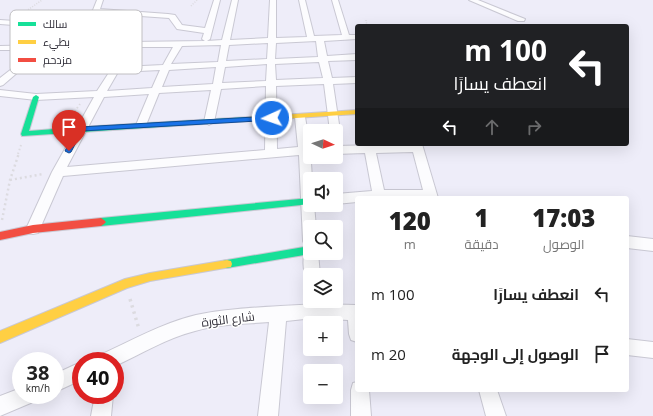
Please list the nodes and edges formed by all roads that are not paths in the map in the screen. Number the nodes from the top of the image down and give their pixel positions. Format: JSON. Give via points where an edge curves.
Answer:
{"nodes":[{"id":1,"x":100,"y":0,"type":"edge"},
{"id":2,"x":217,"y":0,"type":"edge"},
{"id":3,"x":235,"y":0,"type":"edge"},
{"id":4,"x":273,"y":0,"type":"edge"},
{"id":5,"x":302,"y":0,"type":"edge"},
{"id":6,"x":335,"y":0,"type":"edge"},
{"id":7,"x":472,"y":0,"type":"edge"},
{"id":8,"x":96,"y":10,"type":"edge"},
{"id":9,"x":142,"y":14,"type":"edge"},
{"id":10,"x":521,"y":19,"type":"dead end"},
{"id":11,"x":208,"y":31,"type":"junction"},
{"id":12,"x":346,"y":37,"type":"junction"},
{"id":13,"x":355,"y":37,"type":"edge"},
{"id":14,"x":311,"y":38,"type":"junction"},
{"id":15,"x":320,"y":38,"type":"junction"},
{"id":16,"x":272,"y":40,"type":"junction"},
{"id":17,"x":205,"y":43,"type":"junction"},
{"id":18,"x":226,"y":43,"type":"junction"},
{"id":19,"x":142,"y":44,"type":"edge"},
{"id":20,"x":179,"y":44,"type":"junction"},
{"id":21,"x":0,"y":48,"type":"edge"},
{"id":22,"x":10,"y":48,"type":"edge"},
{"id":23,"x":355,"y":58,"type":"edge"},
{"id":24,"x":323,"y":59,"type":"junction"},
{"id":25,"x":271,"y":61,"type":"junction"},
{"id":26,"x":220,"y":64,"type":"junction"},
{"id":27,"x":165,"y":68,"type":"junction"},
{"id":28,"x":142,"y":69,"type":"edge"},
{"id":29,"x":11,"y":74,"type":"edge"},
{"id":30,"x":112,"y":74,"type":"edge"},
{"id":31,"x":328,"y":80,"type":"junction"},
{"id":32,"x":355,"y":80,"type":"edge"},
{"id":33,"x":0,"y":83,"type":"edge"},
{"id":34,"x":271,"y":83,"type":"junction"},
{"id":35,"x":217,"y":86,"type":"junction"},
{"id":36,"x":156,"y":91,"type":"junction"},
{"id":37,"x":0,"y":93,"type":"edge"},
{"id":38,"x":99,"y":94,"type":"junction"},
{"id":39,"x":36,"y":97,"type":"junction"},
{"id":40,"x":355,"y":112,"type":"edge"},
{"id":41,"x":333,"y":114,"type":"junction"},
{"id":42,"x":300,"y":117,"type":"junction"},
{"id":43,"x":272,"y":118,"type":"junction"},
{"id":44,"x":209,"y":122,"type":"junction"},
{"id":45,"x":334,"y":124,"type":"edge"},
{"id":46,"x":141,"y":125,"type":"junction"},
{"id":47,"x":80,"y":129,"type":"junction"},
{"id":48,"x":303,"y":131,"type":"edge"},
{"id":49,"x":416,"y":146,"type":"edge"},
{"id":50,"x":343,"y":148,"type":"edge"},
{"id":51,"x":303,"y":150,"type":"edge"},
{"id":52,"x":370,"y":150,"type":"junction"},
{"id":53,"x":271,"y":153,"type":"junction"},
{"id":54,"x":58,"y":172,"type":"junction"},
{"id":55,"x":379,"y":195,"type":"junction"},
{"id":56,"x":373,"y":196,"type":"edge"},
{"id":57,"x":432,"y":196,"type":"edge"},
{"id":58,"x":355,"y":198,"type":"edge"},
{"id":59,"x":343,"y":199,"type":"edge"},
{"id":60,"x":303,"y":202,"type":"edge"},
{"id":61,"x":33,"y":229,"type":"junction"},
{"id":62,"x":0,"y":236,"type":"edge"},
{"id":63,"x":629,"y":242,"type":"edge"},
{"id":64,"x":653,"y":245,"type":"edge"},
{"id":65,"x":303,"y":251,"type":"edge"},
{"id":66,"x":305,"y":308,"type":"edge"},
{"id":67,"x":328,"y":308,"type":"edge"},
{"id":68,"x":355,"y":312,"type":"edge"},
{"id":69,"x":278,"y":314,"type":"junction"},
{"id":70,"x":0,"y":337,"type":"edge"},
{"id":71,"x":629,"y":347,"type":"edge"},
{"id":72,"x":653,"y":350,"type":"edge"},
{"id":73,"x":124,"y":352,"type":"edge"},
{"id":74,"x":360,"y":392,"type":"edge"},
{"id":75,"x":489,"y":392,"type":"edge"},
{"id":76,"x":12,"y":401,"type":"edge"},
{"id":77,"x":103,"y":404,"type":"edge"},
{"id":78,"x":0,"y":406,"type":"edge"},
{"id":79,"x":101,"y":416,"type":"edge"},
{"id":80,"x":268,"y":416,"type":"edge"},
{"id":81,"x":361,"y":416,"type":"edge"},
{"id":82,"x":496,"y":416,"type":"edge"}],
"edges":[{"from":1,"to":8,"type":"street"},
{"from":2,"to":11,"type":"street"},
{"from":3,"to":18,"type":"street"},
{"from":4,"to":16,"type":"street"},
{"from":5,"to":14,"type":"street"},
{"from":6,"to":12,"type":"street"},
{"from":7,"to":10,"type":"street"},
{"from":9,"to":11,"type":"street","via":[[172,17],[179,26]]},
{"from":11,"to":17,"type":"street"},
{"from":12,"to":13,"type":"street"},
{"from":12,"to":15,"type":"street"},
{"from":14,"to":15,"type":"street"},
{"from":14,"to":16,"type":"street"},
{"from":15,"to":24,"type":"street"},
{"from":16,"to":18,"type":"street"},
{"from":16,"to":25,"type":"street"},
{"from":17,"to":18,"type":"street"},
{"from":17,"to":20,"type":"street"},
{"from":18,"to":26,"type":"street"},
{"from":19,"to":20,"type":"street"},
{"from":20,"to":27,"type":"street"},
{"from":21,"to":22,"type":"street"},
{"from":23,"to":24,"type":"street"},
{"from":24,"to":25,"type":"street"},
{"from":24,"to":31,"type":"street"},
{"from":25,"to":26,"type":"street"},
{"from":25,"to":34,"type":"street"},
{"from":26,"to":27,"type":"street"},
{"from":26,"to":35,"type":"street"},
{"from":27,"to":28,"type":"street"},
{"from":27,"to":36,"type":"street"},
{"from":29,"to":33,"type":"street"},
{"from":30,"to":38,"type":"street"},
{"from":31,"to":32,"type":"street"},
{"from":31,"to":34,"type":"street"},
{"from":31,"to":41,"type":"street"},
{"from":34,"to":35,"type":"street"},
{"from":34,"to":43,"type":"street"},
{"from":35,"to":36,"type":"street"},
{"from":35,"to":44,"type":"street"},
{"from":36,"to":38,"type":"street"},
{"from":36,"to":46,"type":"street"},
{"from":37,"to":39,"type":"street"},
{"from":38,"to":39,"type":"street"},
{"from":38,"to":47,"type":"street"},
{"from":39,"to":47,"type":"street","via":[[25,134]]},
{"from":40,"to":41,"type":"street"},
{"from":41,"to":42,"type":"street"},
{"from":41,"to":45,"type":"street"},
{"from":42,"to":43,"type":"street"},
{"from":42,"to":48,"type":"street"},
{"from":43,"to":44,"type":"street"},
{"from":43,"to":53,"type":"street"},
{"from":44,"to":46,"type":"street"},
{"from":46,"to":47,"type":"street"},
{"from":47,"to":54,"type":"street"},
{"from":49,"to":52,"type":"street"},
{"from":49,"to":57,"type":"street"},
{"from":50,"to":52,"type":"street"},
{"from":51,"to":53,"type":"street"},
{"from":52,"to":55,"type":"street"},
{"from":53,"to":54,"type":"street"},
{"from":54,"to":61,"type":"street"},
{"from":55,"to":56,"type":"street"},
{"from":55,"to":57,"type":"street"},
{"from":58,"to":59,"type":"street"},
{"from":60,"to":61,"type":"street"},
{"from":61,"to":62,"type":"street"},
{"from":63,"to":64,"type":"street"},
{"from":65,"to":70,"type":"street","via":[[164,274],[125,284]]},
{"from":66,"to":69,"type":"street","name":"شارع الثورة"},
{"from":67,"to":68,"type":"street","name":"شارع الثورة"},
{"from":69,"to":73,"type":"street","name":"شارع الثورة","via":[[195,323]]},
{"from":69,"to":80,"type":"street"},
{"from":71,"to":72,"type":"street"},
{"from":74,"to":81,"type":"street"},
{"from":75,"to":82,"type":"street"},
{"from":76,"to":78,"type":"street"},
{"from":77,"to":79,"type":"street"}]}
